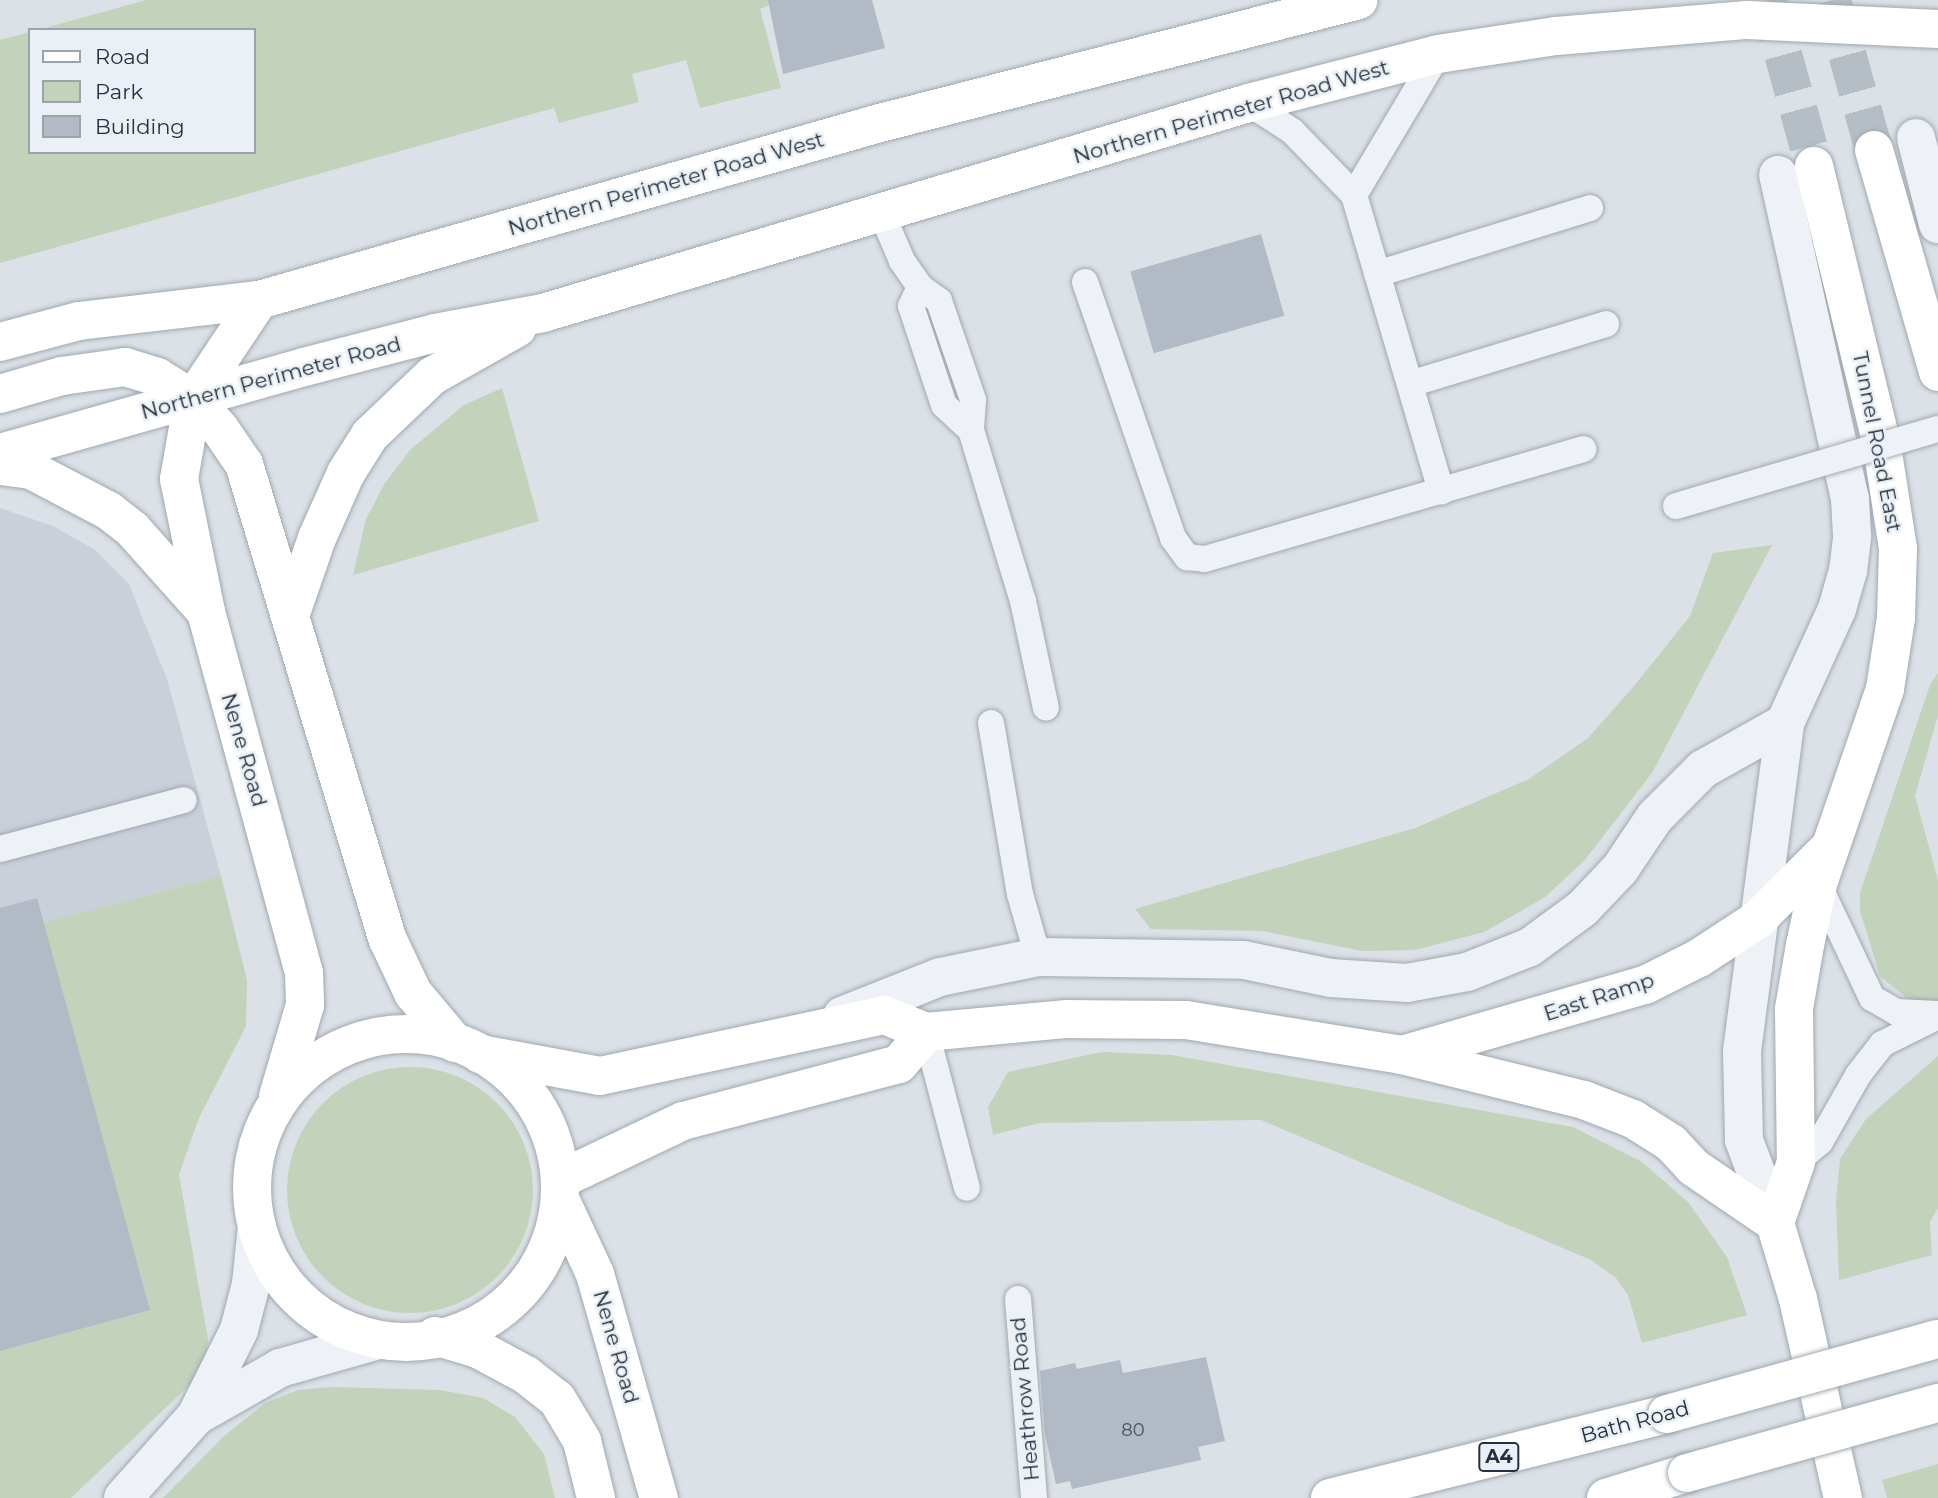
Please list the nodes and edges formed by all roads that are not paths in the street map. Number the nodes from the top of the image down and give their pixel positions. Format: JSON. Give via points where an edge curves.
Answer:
{"nodes":[{"id":1,"x":1358,"y":0,"type":"edge"},
{"id":2,"x":1938,"y":29,"type":"edge"},
{"id":3,"x":1438,"y":54,"type":"junction"},
{"id":4,"x":1250,"y":103,"type":"junction"},
{"id":5,"x":1916,"y":138,"type":"tunnel mouth"},
{"id":6,"x":1874,"y":150,"type":"tunnel mouth"},
{"id":7,"x":1796,"y":171,"type":"joint"},
{"id":8,"x":1354,"y":195,"type":"junction"},
{"id":9,"x":1590,"y":208,"type":"dead end"},
{"id":10,"x":882,"y":214,"type":"junction"},
{"id":11,"x":1938,"y":225,"type":"edge"},
{"id":12,"x":1377,"y":274,"type":"junction"},
{"id":13,"x":1085,"y":282,"type":"dead end"},
{"id":14,"x":259,"y":300,"type":"junction"},
{"id":15,"x":544,"y":313,"type":"junction"},
{"id":16,"x":1606,"y":324,"type":"dead end"},
{"id":17,"x":0,"y":342,"type":"edge"},
{"id":18,"x":1938,"y":372,"type":"edge"},
{"id":19,"x":1410,"y":384,"type":"junction"},
{"id":20,"x":0,"y":394,"type":"edge"},
{"id":21,"x":193,"y":399,"type":"junction"},
{"id":22,"x":1938,"y":429,"type":"edge"},
{"id":23,"x":1583,"y":449,"type":"dead end"},
{"id":24,"x":0,"y":453,"type":"edge"},
{"id":25,"x":0,"y":466,"type":"edge"},
{"id":26,"x":1441,"y":491,"type":"junction"},
{"id":27,"x":1676,"y":506,"type":"dead end"},
{"id":28,"x":205,"y":612,"type":"junction"},
{"id":29,"x":291,"y":613,"type":"junction"},
{"id":30,"x":1046,"y":708,"type":"dead end"},
{"id":31,"x":991,"y":723,"type":"dead end"},
{"id":32,"x":1785,"y":723,"type":"junction"},
{"id":33,"x":184,"y":800,"type":"dead end"},
{"id":34,"x":1835,"y":840,"type":"junction"},
{"id":35,"x":0,"y":849,"type":"edge"},
{"id":36,"x":1818,"y":884,"type":"junction"},
{"id":37,"x":1757,"y":920,"type":"junction"},
{"id":38,"x":1038,"y":957,"type":"junction"},
{"id":39,"x":1938,"y":1015,"type":"edge"},
{"id":40,"x":821,"y":1025,"type":"junction"},
{"id":41,"x":926,"y":1032,"type":"junction"},
{"id":42,"x":468,"y":1049,"type":"junction"},
{"id":43,"x":1402,"y":1055,"type":"junction"},
{"id":44,"x":278,"y":1098,"type":"junction"},
{"id":45,"x":1796,"y":1162,"type":"junction"},
{"id":46,"x":967,"y":1188,"type":"dead end"},
{"id":47,"x":562,"y":1190,"type":"junction"},
{"id":48,"x":1775,"y":1223,"type":"junction"},
{"id":49,"x":257,"y":1226,"type":"junction"},
{"id":50,"x":1018,"y":1299,"type":"dead end"},
{"id":51,"x":435,"y":1336,"type":"junction"},
{"id":52,"x":1938,"y":1339,"type":"edge"},
{"id":53,"x":375,"y":1341,"type":"junction"},
{"id":54,"x":1938,"y":1403,"type":"edge"},
{"id":55,"x":196,"y":1416,"type":"junction"},
{"id":56,"x":123,"y":1498,"type":"edge"},
{"id":57,"x":596,"y":1498,"type":"edge"},
{"id":58,"x":659,"y":1498,"type":"edge"},
{"id":59,"x":1034,"y":1498,"type":"edge"},
{"id":60,"x":1330,"y":1498,"type":"edge"},
{"id":61,"x":1606,"y":1498,"type":"edge"},
{"id":62,"x":1843,"y":1498,"type":"edge"}],
"edges":[{"from":1,"to":14,"type":"main road","name":"Northern Perimeter Road West","via":[[880,123]]},
{"from":2,"to":3,"type":"main road","name":"Northern Perimeter Road West","via":[[1747,20],[1556,36]]},
{"from":3,"to":4,"type":"main road","name":"Northern Perimeter Road West"},
{"from":3,"to":8,"type":"lane"},
{"from":4,"to":8,"type":"lane","via":[[1292,131]]},
{"from":4,"to":10,"type":"main road","name":"Northern Perimeter Road West"},
{"from":5,"to":11,"type":"street"},
{"from":6,"to":18,"type":"main road"},
{"from":7,"to":32,"type":"street","via":[[1850,499],[1852,537],[1837,609]]},
{"from":7,"to":34,"type":"main road","name":"Tunnel Road East","via":[[1881,440],[1898,549],[1896,618],[1885,689]]},
{"from":8,"to":12,"type":"lane"},
{"from":9,"to":12,"type":"lane"},
{"from":10,"to":15,"type":"main road","name":"Northern Perimeter Road West"},
{"from":10,"to":30,"type":"lane","via":[[902,261],[920,287],[911,306],[944,405],[971,430],[1023,601]]},
{"from":12,"to":19,"type":"lane"},
{"from":13,"to":26,"type":"lane","via":[[1173,538],[1187,557],[1205,559]]},
{"from":14,"to":17,"type":"main road","via":[[79,321]]},
{"from":14,"to":21,"type":"main road","name":"Nene Road"},
{"from":15,"to":21,"type":"main road","name":"Northern Perimeter Road","via":[[435,333]]},
{"from":15,"to":29,"type":"main road","via":[[432,376],[370,435],[346,473],[317,538]]},
{"from":16,"to":19,"type":"lane"},
{"from":19,"to":26,"type":"lane"},
{"from":20,"to":21,"type":"main road","via":[[72,373],[125,367],[157,377]]},
{"from":21,"to":24,"type":"main road","name":"Northern Perimeter Road"},
{"from":21,"to":28,"type":"main road","name":"Nene Road","via":[[179,479]]},
{"from":21,"to":29,"type":"main road","via":[[244,464]]},
{"from":22,"to":27,"type":"lane","bridge":true},
{"from":23,"to":26,"type":"lane"},
{"from":25,"to":28,"type":"main road","via":[[30,470],[109,511],[133,530]]},
{"from":28,"to":44,"type":"main road","name":"Nene Road","via":[[304,973],[305,1005]]},
{"from":29,"to":42,"type":"main road","via":[[388,940],[413,993]]},
{"from":31,"to":38,"type":"lane","via":[[1020,894]]},
{"from":32,"to":37,"type":"street"},
{"from":32,"to":38,"type":"street","via":[[1703,769],[1655,817],[1620,869],[1582,909],[1530,947],[1467,972],[1407,983],[1331,978],[1244,960]]},
{"from":33,"to":35,"type":"lane"},
{"from":34,"to":36,"type":"main road","name":"Tunnel Road East"},
{"from":34,"to":37,"type":"main road","name":"East Ramp","via":[[1799,882]]},
{"from":36,"to":39,"type":"lane","via":[[1872,998],[1896,1012]]},
{"from":36,"to":45,"type":"main road","name":"Tunnel Road East","via":[[1794,1009]]},
{"from":37,"to":43,"type":"main road","name":"East Ramp","via":[[1699,958],[1645,985]]},
{"from":37,"to":48,"type":"street","via":[[1742,1051],[1744,1140]]},
{"from":38,"to":40,"type":"street","via":[[940,977]]},
{"from":39,"to":45,"type":"lane","via":[[1882,1044],[1858,1075],[1820,1142]]},
{"from":40,"to":41,"type":"main road","via":[[884,1014]]},
{"from":40,"to":42,"type":"main road","via":[[643,1070],[600,1076]]},
{"from":41,"to":43,"type":"main road","via":[[1067,1019],[1186,1020]]},
{"from":41,"to":46,"type":"lane"},
{"from":41,"to":47,"type":"main road","via":[[899,1064],[683,1121]]},
{"from":42,"to":44,"type":"main road","via":[[430,1037],[377,1036],[321,1057]]},
{"from":42,"to":47,"type":"main road","via":[[503,1071],[541,1117],[555,1144]]},
{"from":43,"to":48,"type":"main road","via":[[1584,1100],[1633,1119]]},
{"from":44,"to":49,"type":"main road","name":"Nene Road","via":[[254,1157],[251,1182]]},
{"from":45,"to":48,"type":"main road","name":"Tunnel Road East"},
{"from":47,"to":51,"type":"main road","via":[[549,1254],[512,1301]]},
{"from":47,"to":58,"type":"main road","name":"Nene Road","via":[[595,1274]]},
{"from":48,"to":62,"type":"main road","via":[[1798,1298]]},
{"from":49,"to":53,"type":"main road","via":[[298,1302],[321,1320]]},
{"from":49,"to":55,"type":"street","via":[[251,1284],[239,1329]]},
{"from":50,"to":59,"type":"lane","name":"Heathrow Road"},
{"from":51,"to":53,"type":"main road"},
{"from":51,"to":57,"type":"main road","via":[[478,1349],[526,1375],[557,1399],[582,1441]]},
{"from":52,"to":60,"type":"main road","name":"Bath Road","number":"A4","bridge":true,"via":[[1667,1414]]},
{"from":53,"to":55,"type":"street","via":[[280,1368]]},
{"from":54,"to":61,"type":"main road","bridge":true},
{"from":55,"to":56,"type":"street"}]}
